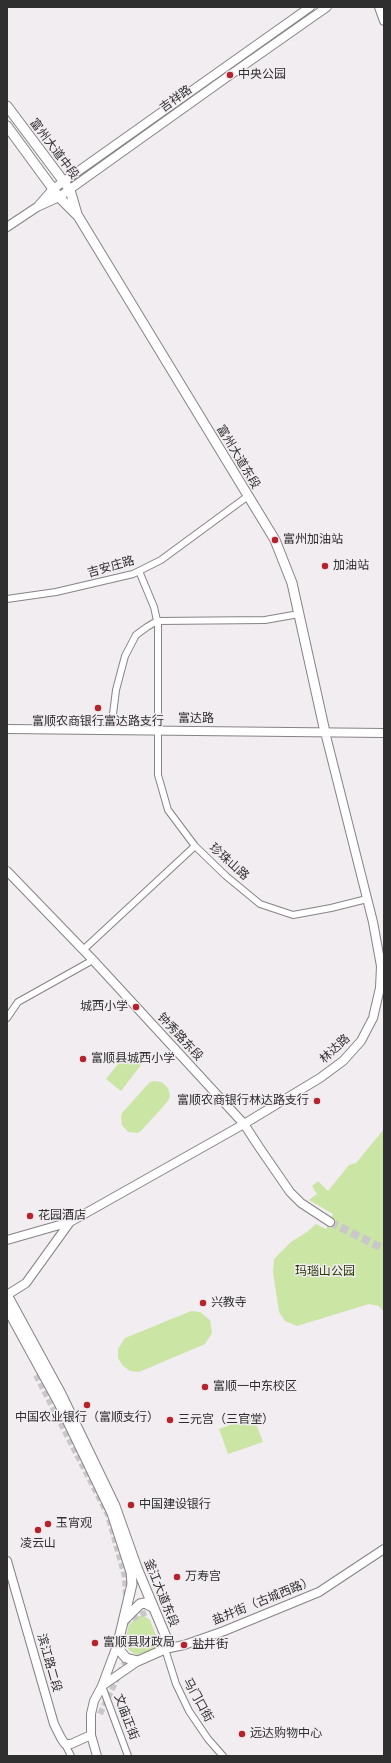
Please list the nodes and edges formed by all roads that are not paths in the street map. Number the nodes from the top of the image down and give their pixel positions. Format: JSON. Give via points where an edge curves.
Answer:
{"nodes":[{"id":1,"x":310,"y":7,"type":"edge"},
{"id":2,"x":327,"y":7,"type":"edge"},
{"id":3,"x":379,"y":7,"type":"edge"},
{"id":4,"x":384,"y":21,"type":"edge"},
{"id":5,"x":7,"y":106,"type":"edge"},
{"id":6,"x":7,"y":126,"type":"edge"},
{"id":7,"x":63,"y":182,"type":"junction"},
{"id":8,"x":53,"y":189,"type":"junction"},
{"id":9,"x":70,"y":190,"type":"junction"},
{"id":10,"x":59,"y":198,"type":"junction"},
{"id":11,"x":37,"y":207,"type":"junction"},
{"id":12,"x":78,"y":216,"type":"junction"},
{"id":13,"x":7,"y":227,"type":"edge"},
{"id":14,"x":248,"y":496,"type":"junction"},
{"id":15,"x":139,"y":571,"type":"junction"},
{"id":16,"x":7,"y":599,"type":"edge"},
{"id":17,"x":299,"y":614,"type":"junction"},
{"id":18,"x":157,"y":621,"type":"junction"},
{"id":19,"x":7,"y":729,"type":"edge"},
{"id":20,"x":111,"y":730,"type":"junction"},
{"id":21,"x":157,"y":731,"type":"junction"},
{"id":22,"x":325,"y":732,"type":"junction"},
{"id":23,"x":384,"y":732,"type":"edge"},
{"id":24,"x":195,"y":846,"type":"junction"},
{"id":25,"x":7,"y":871,"type":"edge"},
{"id":26,"x":367,"y":899,"type":"junction"},
{"id":27,"x":83,"y":950,"type":"junction"},
{"id":28,"x":93,"y":960,"type":"junction"},
{"id":29,"x":7,"y":1018,"type":"edge"},
{"id":30,"x":244,"y":1124,"type":"junction"},
{"id":31,"x":70,"y":1222,"type":"junction"},
{"id":32,"x":330,"y":1222,"type":"tunnel mouth"},
{"id":33,"x":7,"y":1240,"type":"edge"},
{"id":34,"x":7,"y":1295,"type":"edge"},
{"id":35,"x":7,"y":1308,"type":"edge"},
{"id":36,"x":384,"y":1549,"type":"edge"},
{"id":37,"x":7,"y":1561,"type":"edge"},
{"id":38,"x":154,"y":1608,"type":"junction"},
{"id":39,"x":123,"y":1621,"type":"junction"},
{"id":40,"x":118,"y":1643,"type":"junction"},
{"id":41,"x":165,"y":1649,"type":"junction"},
{"id":42,"x":138,"y":1661,"type":"junction"},
{"id":43,"x":102,"y":1686,"type":"junction"},
{"id":44,"x":91,"y":1735,"type":"junction"},
{"id":45,"x":66,"y":1744,"type":"junction"},
{"id":46,"x":71,"y":1756,"type":"edge"},
{"id":47,"x":97,"y":1756,"type":"edge"},
{"id":48,"x":128,"y":1756,"type":"edge"},
{"id":49,"x":223,"y":1756,"type":"edge"}],
"edges":[{"from":1,"to":7,"type":"main road","name":"吉祥路"},
{"from":2,"to":9,"type":"main road","name":"吉祥路"},
{"from":3,"to":4,"type":"main road"},
{"from":5,"to":7,"type":"main road","name":"富州大道中段"},
{"from":6,"to":8,"type":"main road","name":"富州大道中段"},
{"from":7,"to":8,"type":"main road","name":"吉祥路"},
{"from":7,"to":9,"type":"main road","name":"富州大道中段"},
{"from":8,"to":10,"type":"main road","name":"富州大道中段"},
{"from":8,"to":11,"type":"main road","name":"吉祥路"},
{"from":9,"to":10,"type":"main road","name":"吉祥路"},
{"from":9,"to":12,"type":"main road","name":"富州大道中段"},
{"from":10,"to":11,"type":"main road","name":"吉祥路"},
{"from":10,"to":12,"type":"main road","name":"富州大道中段"},
{"from":11,"to":13,"type":"main road","name":"吉祥路"},
{"from":12,"to":14,"type":"main road","name":"富州大道东段"},
{"from":14,"to":15,"type":"street","name":"吉安庄路","via":[[161,560]]},
{"from":14,"to":17,"type":"main road","name":"富州大道东段","via":[[275,540],[292,583]]},
{"from":15,"to":16,"type":"street","name":"吉安庄路","via":[[56,592]]},
{"from":15,"to":18,"type":"street","name":"珍珠山路"},
{"from":17,"to":18,"type":"street","via":[[265,620]]},
{"from":17,"to":22,"type":"main road","name":"富州大道东段"},
{"from":18,"to":20,"type":"street","via":[[136,635],[125,656],[116,690]]},
{"from":18,"to":21,"type":"street","name":"珍珠山路"},
{"from":19,"to":20,"type":"main road","name":"富达路"},
{"from":20,"to":21,"type":"main road","name":"富达路"},
{"from":21,"to":22,"type":"main road","name":"富达路"},
{"from":21,"to":24,"type":"street","name":"珍珠山路","via":[[158,775],[168,810]]},
{"from":22,"to":23,"type":"main road","name":"富达路"},
{"from":22,"to":26,"type":"main road","name":"林达路"},
{"from":24,"to":26,"type":"street","name":"珍珠山路","via":[[260,904],[293,915]]},
{"from":24,"to":27,"type":"street"},
{"from":25,"to":27,"type":"main road","name":"钟秀路东段"},
{"from":26,"to":30,"type":"main road","name":"林达路","via":[[381,966],[380,988],[373,1018],[361,1041],[343,1061],[320,1078]]},
{"from":27,"to":28,"type":"main road","name":"钟秀路东段"},
{"from":28,"to":29,"type":"street","via":[[18,1002]]},
{"from":28,"to":30,"type":"main road","name":"钟秀路东段"},
{"from":30,"to":31,"type":"main road","name":"林达路"},
{"from":30,"to":32,"type":"main road","name":"钟秀路东段","via":[[290,1192],[301,1203]]},
{"from":31,"to":33,"type":"main road"},
{"from":31,"to":34,"type":"main road","via":[[26,1283]]},
{"from":34,"to":38,"type":"main road","name":"釜江大道东段","via":[[61,1394],[115,1506]]},
{"from":35,"to":39,"type":"main road","name":"釜江大道东段","via":[[59,1402],[112,1513],[131,1572],[132,1584]]},
{"from":36,"to":41,"type":"main road","name":"盐井街（古城西路）","via":[[319,1592],[224,1631]]},
{"from":37,"to":45,"type":"main road","name":"滨江路二段","via":[[54,1724]]},
{"from":38,"to":39,"type":"main road","via":[[145,1603],[140,1604]]},
{"from":38,"to":41,"type":"main road","name":"釜江大道东段","via":[[166,1638]]},
{"from":39,"to":40,"type":"main road","name":"釜江大道东段"},
{"from":40,"to":42,"type":"main road","via":[[126,1658]]},
{"from":40,"to":43,"type":"main road"},
{"from":41,"to":42,"type":"main road"},
{"from":41,"to":49,"type":"street","name":"马门口街","via":[[176,1684],[189,1711]]},
{"from":42,"to":43,"type":"main road"},
{"from":43,"to":44,"type":"main road","via":[[94,1701]]},
{"from":43,"to":48,"type":"street","name":"文庙正街"},
{"from":44,"to":45,"type":"main road"},
{"from":44,"to":47,"type":"main road"},
{"from":45,"to":46,"type":"street"}]}
